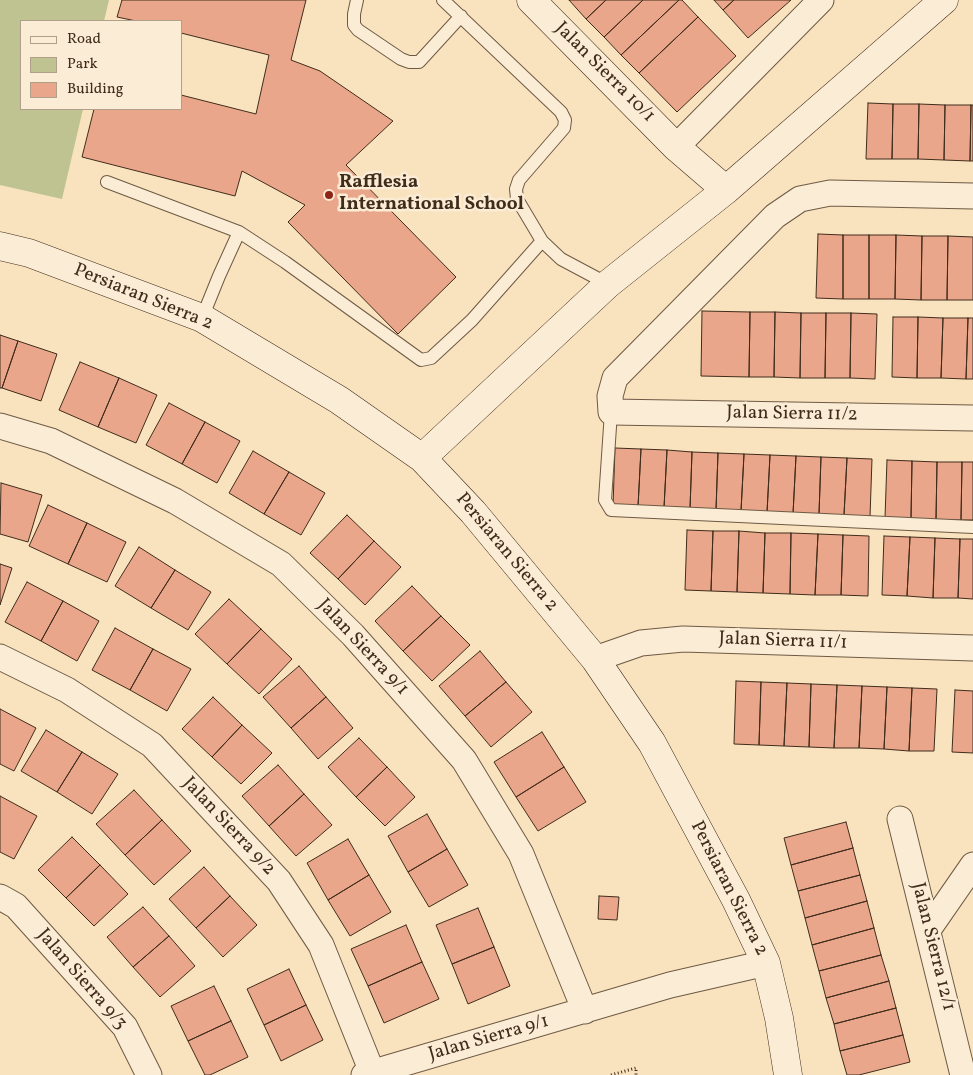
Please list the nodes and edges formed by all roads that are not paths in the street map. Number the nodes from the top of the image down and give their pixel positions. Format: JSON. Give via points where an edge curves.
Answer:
{"nodes":[{"id":1,"x":357,"y":0,"type":"edge"},
{"id":2,"x":443,"y":0,"type":"edge"},
{"id":3,"x":531,"y":0,"type":"edge"},
{"id":4,"x":821,"y":0,"type":"edge"},
{"id":5,"x":944,"y":0,"type":"edge"},
{"id":6,"x":461,"y":16,"type":"junction"},
{"id":7,"x":676,"y":147,"type":"junction"},
{"id":8,"x":107,"y":182,"type":"dead end"},
{"id":9,"x":726,"y":190,"type":"junction"},
{"id":10,"x":973,"y":196,"type":"edge"},
{"id":11,"x":239,"y":232,"type":"junction"},
{"id":12,"x":542,"y":241,"type":"junction"},
{"id":13,"x":0,"y":246,"type":"edge"},
{"id":14,"x":608,"y":284,"type":"junction"},
{"id":15,"x":202,"y":318,"type":"junction"},
{"id":16,"x":611,"y":412,"type":"junction"},
{"id":17,"x":973,"y":418,"type":"edge"},
{"id":18,"x":0,"y":426,"type":"edge"},
{"id":19,"x":422,"y":458,"type":"junction"},
{"id":20,"x":973,"y":527,"type":"edge"},
{"id":21,"x":973,"y":648,"type":"edge"},
{"id":22,"x":0,"y":657,"type":"edge"},
{"id":23,"x":595,"y":659,"type":"junction"},
{"id":24,"x":900,"y":819,"type":"dead end"},
{"id":25,"x":973,"y":865,"type":"edge"},
{"id":26,"x":0,"y":897,"type":"edge"},
{"id":27,"x":928,"y":930,"type":"junction"},
{"id":28,"x":766,"y":963,"type":"junction"},
{"id":29,"x":585,"y":1011,"type":"junction"},
{"id":30,"x":368,"y":1074,"type":"edge"},
{"id":31,"x":149,"y":1075,"type":"edge"},
{"id":32,"x":788,"y":1075,"type":"edge"},
{"id":33,"x":963,"y":1075,"type":"edge"}],
"edges":[{"from":1,"to":6,"type":"lane","via":[[354,25],[358,30],[409,62],[419,62]]},
{"from":2,"to":6,"type":"lane"},
{"from":3,"to":7,"type":"street","name":"Jalan Sierra 10/1"},
{"from":4,"to":7,"type":"street"},
{"from":5,"to":9,"type":"street"},
{"from":6,"to":12,"type":"lane","via":[[561,112],[565,120],[564,128],[519,180],[516,189],[517,199]]},
{"from":7,"to":9,"type":"street","name":"Jalan Sierra 10/1"},
{"from":8,"to":11,"type":"lane"},
{"from":9,"to":14,"type":"street"},
{"from":10,"to":16,"type":"street","via":[[830,193],[800,199],[775,216],[615,378],[610,396]]},
{"from":11,"to":12,"type":"lane","via":[[421,360],[431,358],[472,320]]},
{"from":11,"to":15,"type":"lane"},
{"from":12,"to":14,"type":"lane","via":[[561,259]]},
{"from":13,"to":15,"type":"street","name":"Persiaran Sierra 2","via":[[29,253]]},
{"from":14,"to":19,"type":"street"},
{"from":15,"to":19,"type":"street","name":"Persiaran Sierra 2","via":[[339,400]]},
{"from":16,"to":17,"type":"street","name":"Jalan Sierra 11/2"},
{"from":16,"to":20,"type":"lane","via":[[606,500],[611,510]]},
{"from":18,"to":29,"type":"street","name":"Jalan Sierra 9/1","via":[[51,441],[175,501],[280,564],[333,616],[464,760],[521,854]]},
{"from":19,"to":23,"type":"street","name":"Persiaran Sierra 2","via":[[473,512]]},
{"from":21,"to":23,"type":"street","name":"Jalan Sierra 11/1","via":[[684,639],[641,643]]},
{"from":22,"to":30,"type":"street","name":"Jalan Sierra 9/2","via":[[67,690],[152,745],[279,881],[321,945]]},
{"from":23,"to":28,"type":"street","name":"Persiaran Sierra 2","via":[[652,743]]},
{"from":24,"to":27,"type":"street","name":"Jalan Sierra 12/1"},
{"from":25,"to":27,"type":"street"},
{"from":26,"to":31,"type":"street","name":"Jalan Sierra 9/3","via":[[16,906],[125,1027]]},
{"from":27,"to":33,"type":"street","name":"Jalan Sierra 12/1"},
{"from":28,"to":29,"type":"street","name":"Jalan Sierra 9/1","via":[[670,985]]},
{"from":28,"to":32,"type":"street","name":"Persiaran Sierra 2","via":[[780,1018]]},
{"from":29,"to":30,"type":"street","name":"Jalan Sierra 9/1"}]}
